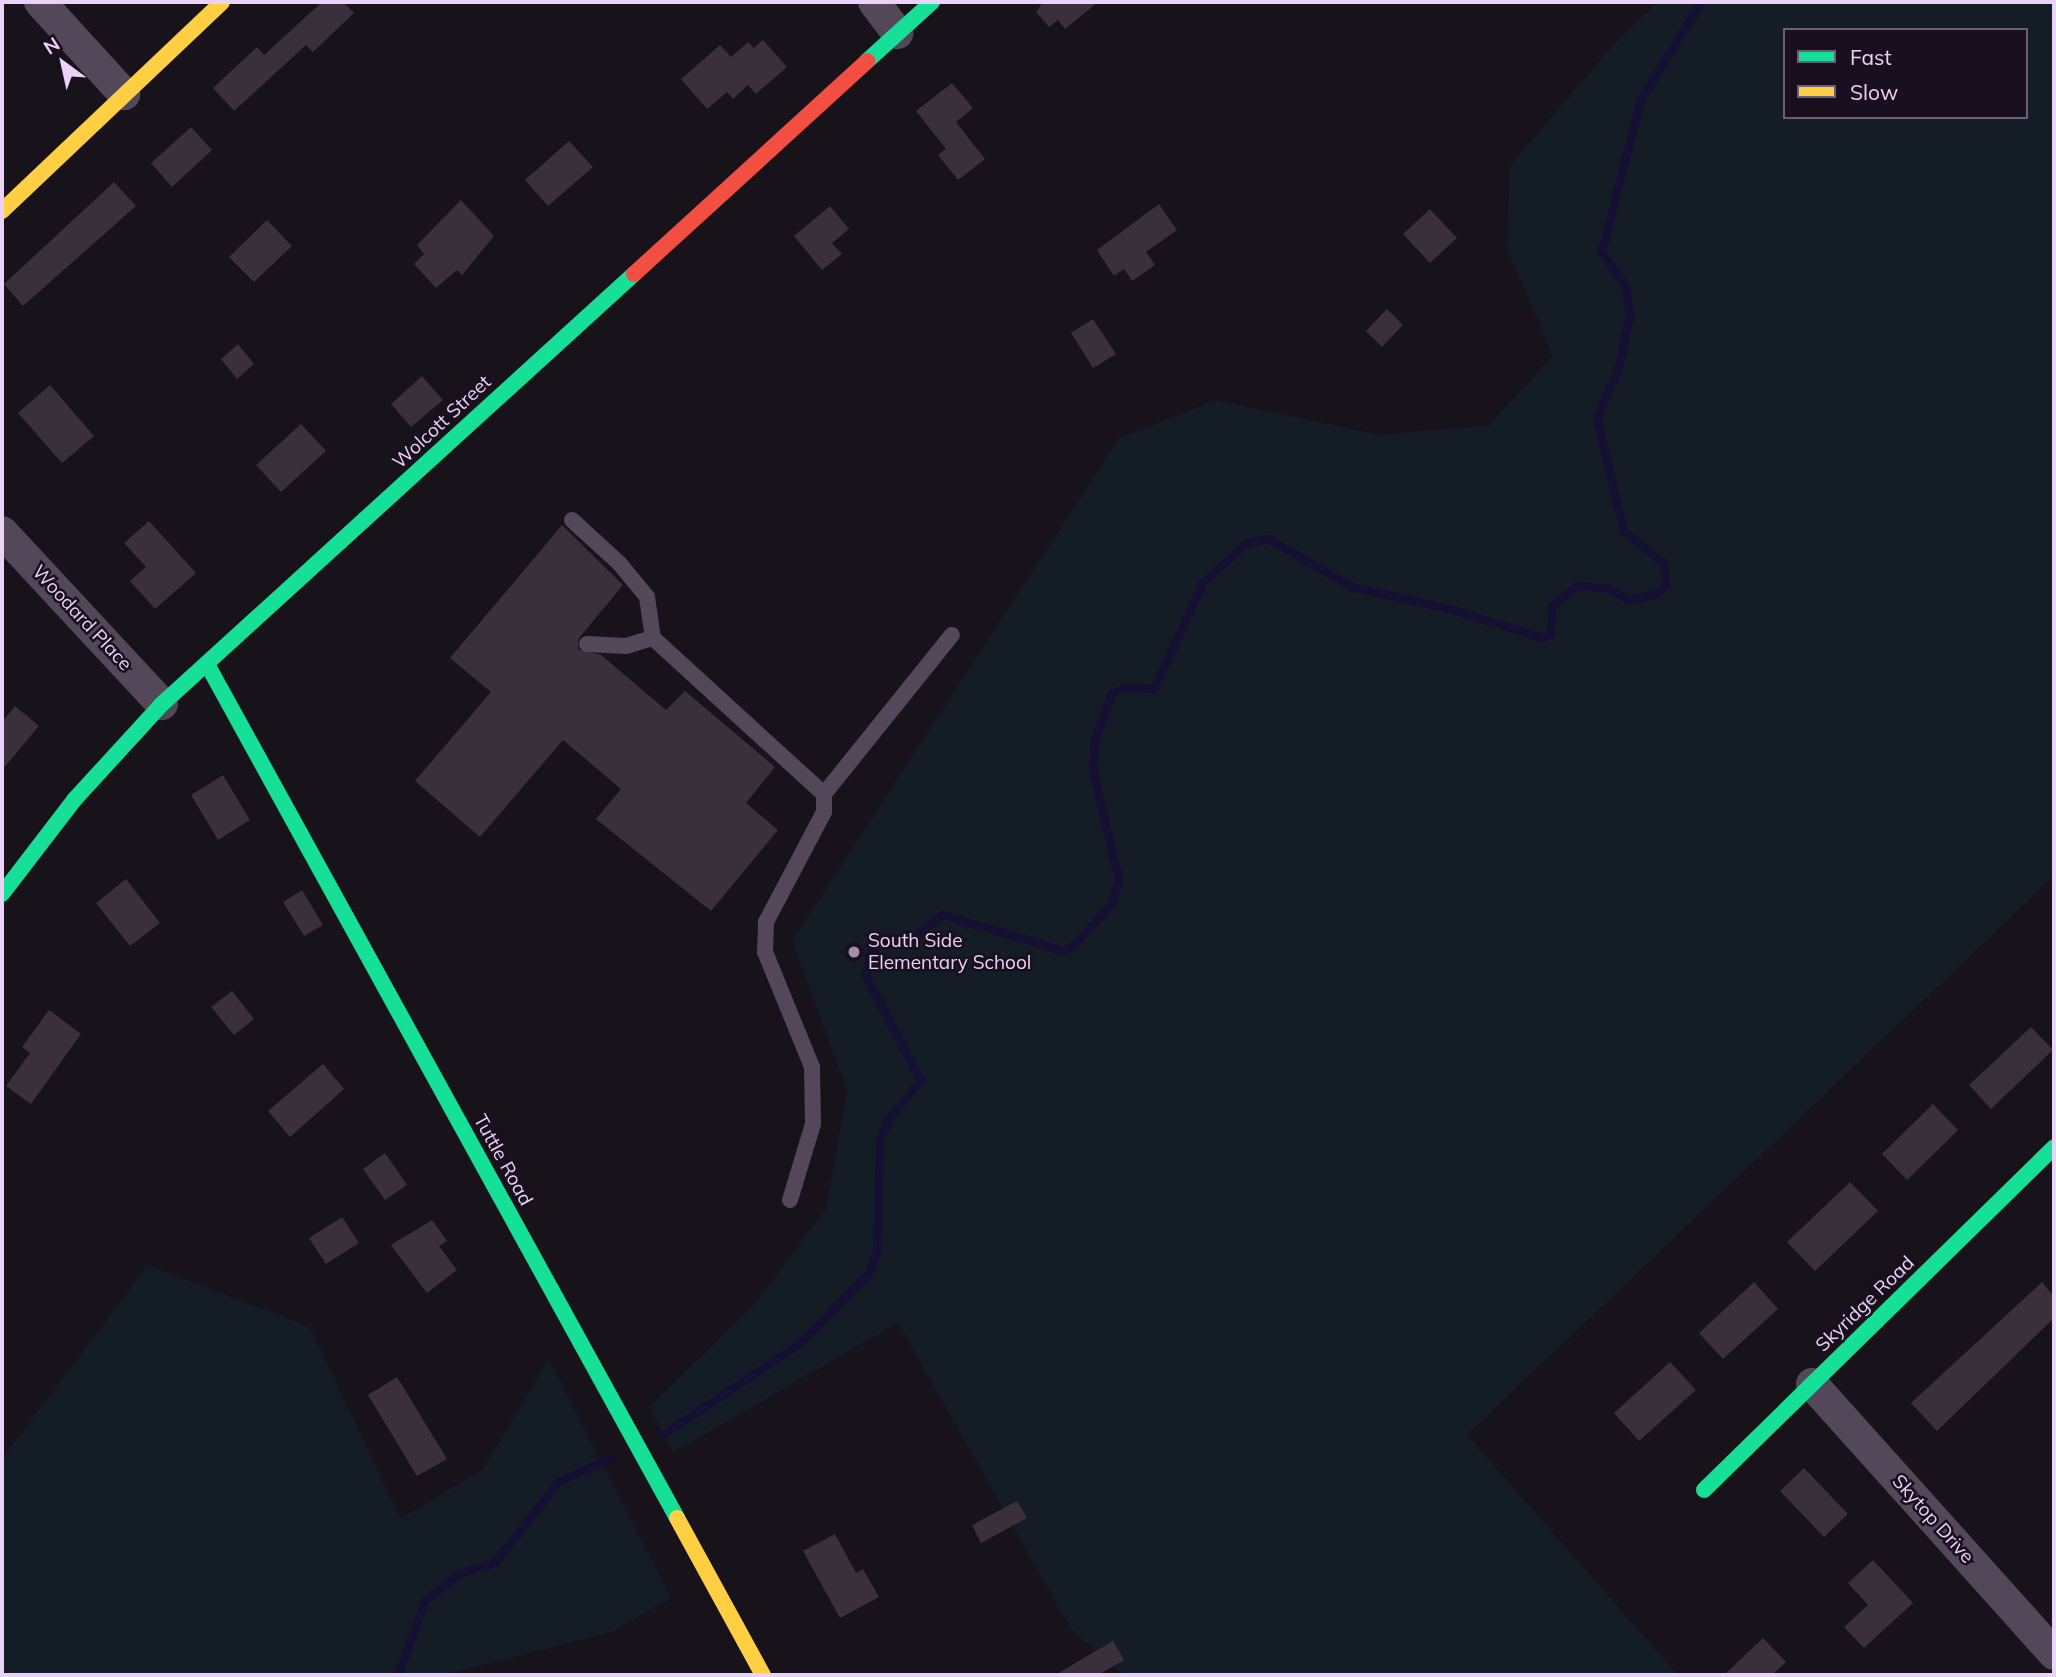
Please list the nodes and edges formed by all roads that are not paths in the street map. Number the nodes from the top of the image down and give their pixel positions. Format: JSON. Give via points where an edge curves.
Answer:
{"nodes":[{"id":1,"x":40,"y":2,"type":"edge"},
{"id":2,"x":222,"y":2,"type":"edge"},
{"id":3,"x":874,"y":2,"type":"edge"},
{"id":4,"x":932,"y":2,"type":"edge"},
{"id":5,"x":897,"y":33,"type":"junction"},
{"id":6,"x":124,"y":94,"type":"junction"},
{"id":7,"x":2,"y":211,"type":"edge"},
{"id":8,"x":572,"y":520,"type":"dead end"},
{"id":9,"x":2,"y":533,"type":"edge"},
{"id":10,"x":951,"y":635,"type":"dead end"},
{"id":11,"x":653,"y":638,"type":"junction"},
{"id":12,"x":587,"y":644,"type":"dead end"},
{"id":13,"x":206,"y":664,"type":"junction"},
{"id":14,"x":162,"y":704,"type":"junction"},
{"id":15,"x":824,"y":794,"type":"junction"},
{"id":16,"x":2,"y":894,"type":"edge"},
{"id":17,"x":2054,"y":1147,"type":"edge"},
{"id":18,"x":790,"y":1200,"type":"dead end"},
{"id":19,"x":1812,"y":1384,"type":"junction"},
{"id":20,"x":1704,"y":1490,"type":"dead end"},
{"id":21,"x":2054,"y":1654,"type":"edge"},
{"id":22,"x":763,"y":1675,"type":"edge"}],
"edges":[{"from":1,"to":6,"type":"street"},
{"from":2,"to":6,"type":"street"},
{"from":3,"to":5,"type":"street"},
{"from":4,"to":5,"type":"street","name":"Wolcott Street"},
{"from":5,"to":13,"type":"street","name":"Wolcott Street"},
{"from":6,"to":7,"type":"street"},
{"from":8,"to":11,"type":"lane","via":[[620,564],[647,597]]},
{"from":9,"to":14,"type":"street","name":"Woodard Place"},
{"from":10,"to":15,"type":"lane"},
{"from":11,"to":12,"type":"lane","via":[[626,646]]},
{"from":11,"to":15,"type":"lane"},
{"from":13,"to":14,"type":"street","name":"Wolcott Street"},
{"from":13,"to":22,"type":"street","name":"Tuttle Road"},
{"from":14,"to":16,"type":"street","name":"Wolcott Street","via":[[74,800]]},
{"from":15,"to":18,"type":"lane","via":[[824,812],[766,922],[765,952],[812,1067],[813,1124]]},
{"from":17,"to":19,"type":"street","name":"Skyridge Road"},
{"from":19,"to":20,"type":"street","name":"Skyridge Road"},
{"from":19,"to":21,"type":"street","name":"Skytop Drive"}]}
